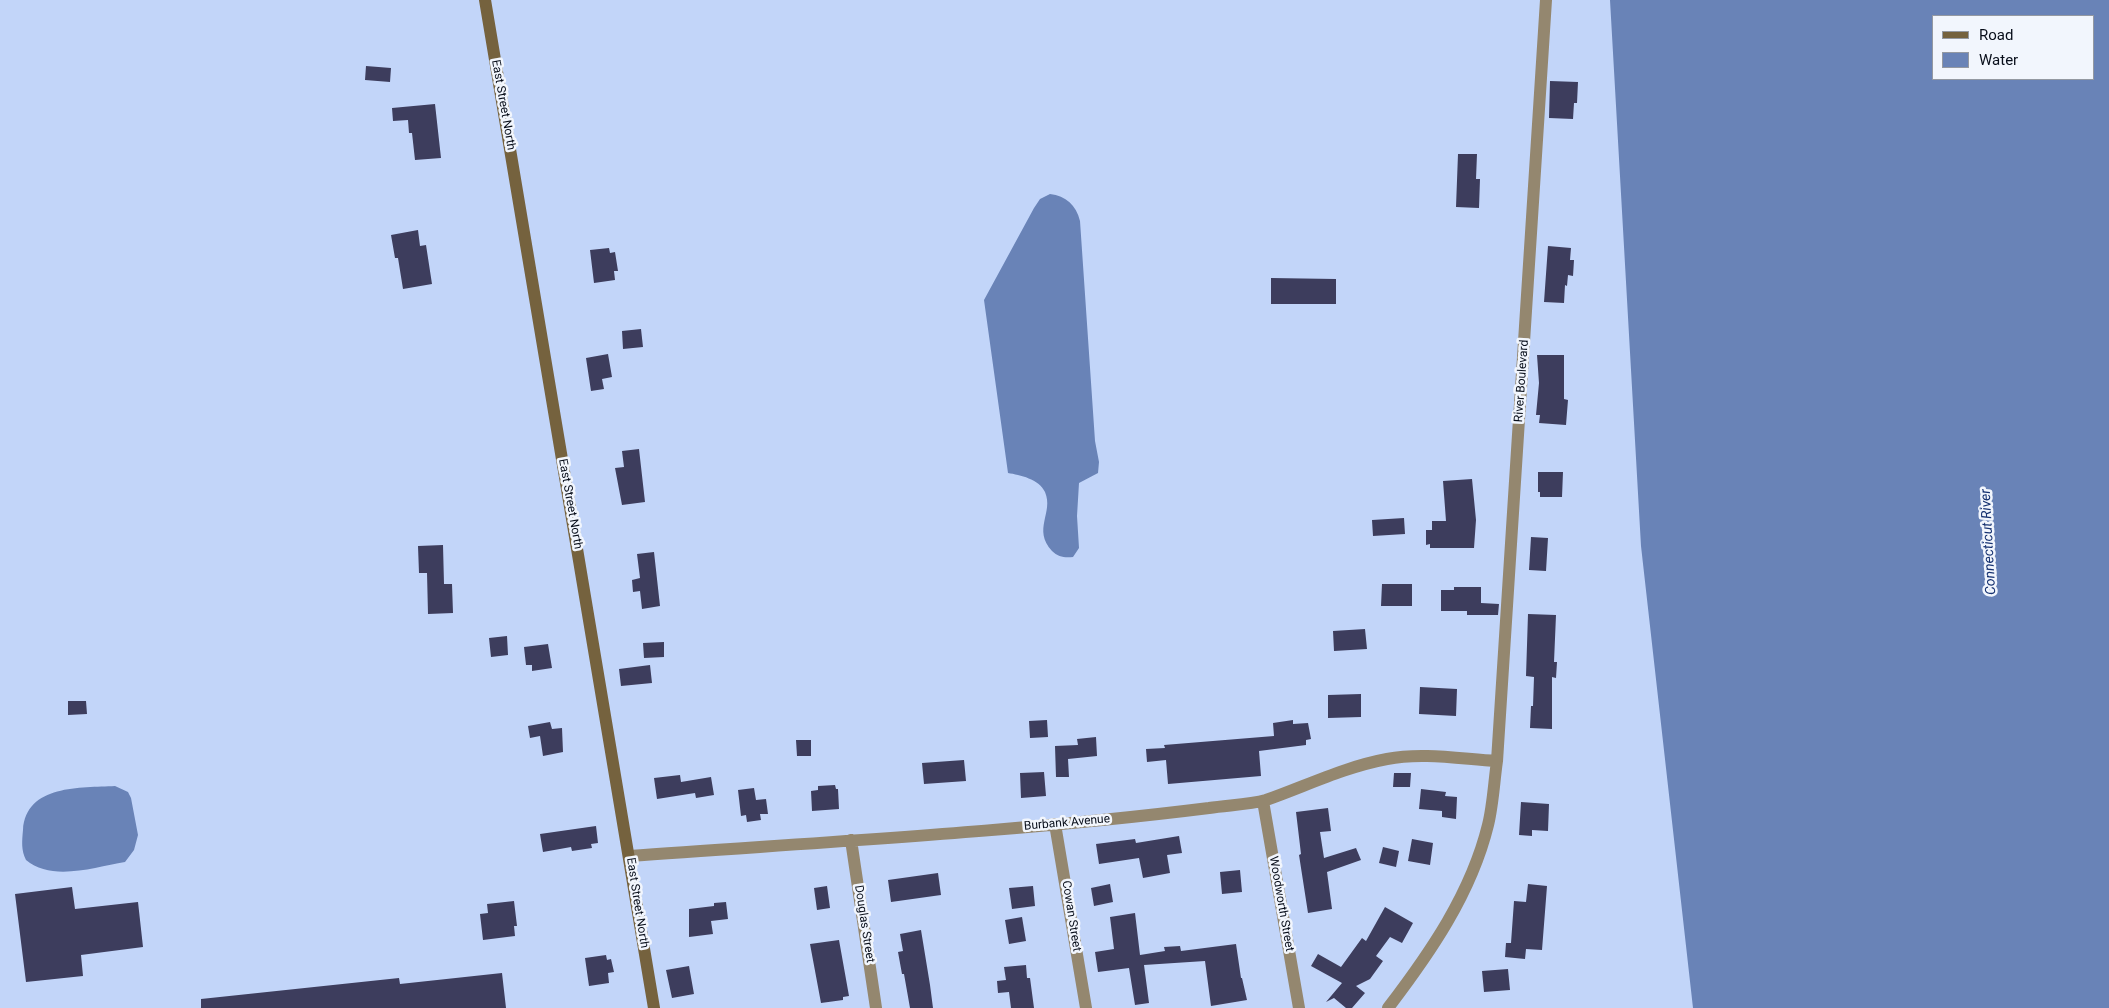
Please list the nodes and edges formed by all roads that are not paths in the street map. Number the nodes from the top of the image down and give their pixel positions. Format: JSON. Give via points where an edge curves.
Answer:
{"nodes":[{"id":1,"x":485,"y":0,"type":"edge"},
{"id":2,"x":1546,"y":0,"type":"edge"},
{"id":3,"x":1496,"y":761,"type":"junction"},
{"id":4,"x":1263,"y":801,"type":"junction"},
{"id":5,"x":1055,"y":824,"type":"junction"},
{"id":6,"x":851,"y":840,"type":"junction"},
{"id":7,"x":629,"y":856,"type":"junction"},
{"id":8,"x":654,"y":1008,"type":"edge"},
{"id":9,"x":876,"y":1008,"type":"edge"},
{"id":10,"x":1086,"y":1008,"type":"edge"},
{"id":11,"x":1299,"y":1008,"type":"edge"},
{"id":12,"x":1388,"y":1008,"type":"edge"}],
"edges":[{"from":1,"to":7,"type":"main road","name":"East Street North"},
{"from":2,"to":3,"type":"street","name":"River Boulevard"},
{"from":3,"to":4,"type":"street","name":"Burbank Avenue","via":[[1420,756],[1389,758],[1339,772]]},
{"from":3,"to":12,"type":"street","name":"River Boulevard","via":[[1488,825],[1467,886],[1444,930]]},
{"from":4,"to":5,"type":"street","name":"Burbank Avenue"},
{"from":4,"to":11,"type":"street","name":"Woodworth Street"},
{"from":5,"to":6,"type":"street","name":"Burbank Avenue"},
{"from":5,"to":10,"type":"street","name":"Cowan Street"},
{"from":6,"to":7,"type":"street","name":"Burbank Avenue"},
{"from":6,"to":9,"type":"street","name":"Douglas Street"},
{"from":7,"to":8,"type":"main road","name":"East Street North"}]}
